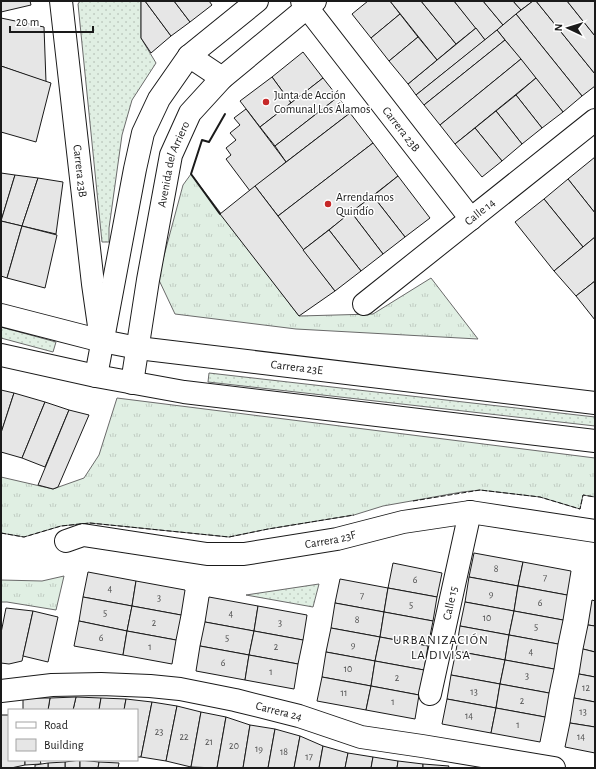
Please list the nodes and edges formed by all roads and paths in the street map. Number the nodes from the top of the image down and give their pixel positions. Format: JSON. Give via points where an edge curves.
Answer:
{"nodes":[{"id":1,"x":61,"y":1,"type":"edge"},
{"id":2,"x":257,"y":1,"type":"edge"},
{"id":3,"x":308,"y":3,"type":"edge"},
{"id":4,"x":189,"y":56,"type":"junction"},
{"id":5,"x":222,"y":78,"type":"junction"},
{"id":6,"x":595,"y":120,"type":"edge"},
{"id":7,"x":471,"y":219,"type":"junction"},
{"id":8,"x":364,"y":304,"type":"dead end"},
{"id":9,"x":1,"y":315,"type":"edge"},
{"id":10,"x":102,"y":341,"type":"junction"},
{"id":11,"x":138,"y":348,"type":"junction"},
{"id":12,"x":1,"y":355,"type":"edge"},
{"id":13,"x":96,"y":376,"type":"junction"},
{"id":14,"x":132,"y":382,"type":"junction"},
{"id":15,"x":595,"y":403,"type":"edge"},
{"id":16,"x":595,"y":441,"type":"edge"},
{"id":17,"x":470,"y":512,"type":"junction"},
{"id":18,"x":595,"y":531,"type":"edge"},
{"id":19,"x":66,"y":541,"type":"dead end"},
{"id":20,"x":1,"y":691,"type":"edge"},
{"id":21,"x":430,"y":694,"type":"dead end"},
{"id":22,"x":554,"y":768,"type":"edge"}],
"edges":[{"from":1,"to":10,"type":"street","name":"Carrera 23B","via":[[93,284]]},
{"from":2,"to":4,"type":"street"},
{"from":3,"to":5,"type":"street","name":"Avenida del Arriero"},
{"from":3,"to":7,"type":"street","name":"Carrera 23B"},
{"from":4,"to":5,"type":"street"},
{"from":4,"to":10,"type":"street","via":[[159,99],[143,133]]},
{"from":5,"to":11,"type":"street","name":"Avenida del Arriero","via":[[190,113],[171,155]]},
{"from":6,"to":7,"type":"street","name":"Calle 14"},
{"from":7,"to":8,"type":"street","name":"Calle 14"},
{"from":9,"to":10,"type":"street","name":"Carrera 23E"},
{"from":10,"to":11,"type":"street","name":"Carrera 23E"},
{"from":10,"to":13,"type":"street"},
{"from":11,"to":14,"type":"street","name":"Avenida del Arriero"},
{"from":11,"to":15,"type":"street","name":"Carrera 23E"},
{"from":12,"to":13,"type":"street"},
{"from":13,"to":14,"type":"street"},
{"from":14,"to":16,"type":"street","via":[[184,392],[286,405]]},
{"from":17,"to":18,"type":"street","name":"Carrera 23F"},
{"from":17,"to":19,"type":"street","name":"Carrera 23F","via":[[403,522],[337,539],[244,554],[207,554],[83,536]]},
{"from":17,"to":21,"type":"street","name":"Calle 15"},
{"from":20,"to":22,"type":"street","name":"Carrera 24","via":[[52,685],[100,684],[180,688],[300,716],[361,737]]}]}
